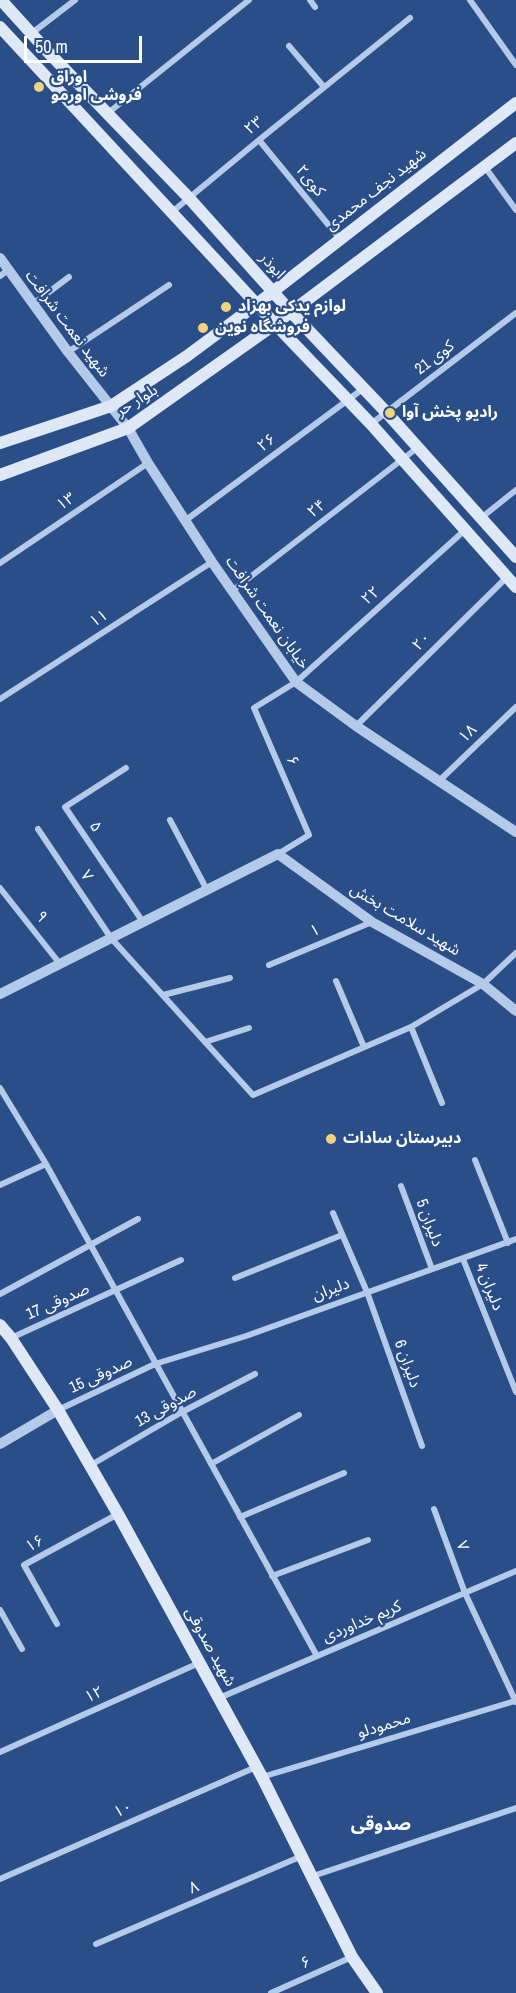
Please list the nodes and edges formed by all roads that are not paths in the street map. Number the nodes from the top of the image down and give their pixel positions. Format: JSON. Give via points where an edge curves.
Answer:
{"nodes":[{"id":1,"x":1,"y":0,"type":"edge"},
{"id":2,"x":75,"y":0,"type":"edge"},
{"id":3,"x":249,"y":0,"type":"edge"},
{"id":4,"x":310,"y":0,"type":"edge"},
{"id":5,"x":470,"y":0,"type":"edge"},
{"id":6,"x":315,"y":7,"type":"dead end"},
{"id":7,"x":410,"y":18,"type":"dead end"},
{"id":8,"x":0,"y":27,"type":"edge"},
{"id":9,"x":31,"y":34,"type":"junction"},
{"id":10,"x":289,"y":46,"type":"dead end"},
{"id":11,"x":49,"y":53,"type":"junction"},
{"id":12,"x":34,"y":65,"type":"junction"},
{"id":13,"x":516,"y":65,"type":"edge"},
{"id":14,"x":324,"y":87,"type":"junction"},
{"id":15,"x":516,"y":103,"type":"edge"},
{"id":16,"x":108,"y":113,"type":"junction"},
{"id":17,"x":259,"y":140,"type":"junction"},
{"id":18,"x":516,"y":143,"type":"edge"},
{"id":19,"x":485,"y":166,"type":"junction"},
{"id":20,"x":189,"y":198,"type":"junction"},
{"id":21,"x":516,"y":210,"type":"edge"},
{"id":22,"x":172,"y":212,"type":"junction"},
{"id":23,"x":340,"y":239,"type":"junction"},
{"id":24,"x":0,"y":258,"type":"edge"},
{"id":25,"x":4,"y":273,"type":"edge"},
{"id":26,"x":69,"y":277,"type":"dead end"},
{"id":27,"x":169,"y":285,"type":"dead end"},
{"id":28,"x":273,"y":291,"type":"junction"},
{"id":29,"x":33,"y":304,"type":"junction"},
{"id":30,"x":257,"y":304,"type":"junction"},
{"id":31,"x":291,"y":312,"type":"junction"},
{"id":32,"x":516,"y":313,"type":"edge"},
{"id":33,"x":275,"y":324,"type":"junction"},
{"id":34,"x":68,"y":352,"type":"junction"},
{"id":35,"x":364,"y":388,"type":"junction"},
{"id":36,"x":348,"y":399,"type":"junction"},
{"id":37,"x":111,"y":406,"type":"junction"},
{"id":38,"x":387,"y":413,"type":"junction"},
{"id":39,"x":371,"y":424,"type":"junction"},
{"id":40,"x":128,"y":428,"type":"junction"},
{"id":41,"x":0,"y":443,"type":"edge"},
{"id":42,"x":417,"y":448,"type":"junction"},
{"id":43,"x":402,"y":460,"type":"junction"},
{"id":44,"x":148,"y":463,"type":"junction"},
{"id":45,"x":0,"y":475,"type":"edge"},
{"id":46,"x":516,"y":490,"type":"edge"},
{"id":47,"x":481,"y":518,"type":"junction"},
{"id":48,"x":186,"y":520,"type":"junction"},
{"id":49,"x":465,"y":530,"type":"junction"},
{"id":50,"x":516,"y":557,"type":"edge"},
{"id":51,"x":212,"y":562,"type":"junction"},
{"id":52,"x":0,"y":563,"type":"edge"},
{"id":53,"x":507,"y":578,"type":"junction"},
{"id":54,"x":516,"y":587,"type":"edge"},
{"id":55,"x":232,"y":591,"type":"junction"},
{"id":56,"x":296,"y":682,"type":"junction"},
{"id":57,"x":0,"y":699,"type":"edge"},
{"id":58,"x":516,"y":707,"type":"edge"},
{"id":59,"x":356,"y":726,"type":"junction"},
{"id":60,"x":126,"y":768,"type":"dead end"},
{"id":61,"x":439,"y":781,"type":"junction"},
{"id":62,"x":170,"y":820,"type":"dead end"},
{"id":63,"x":38,"y":829,"type":"dead end"},
{"id":64,"x":516,"y":832,"type":"edge"},
{"id":65,"x":278,"y":854,"type":"junction"},
{"id":66,"x":0,"y":888,"type":"edge"},
{"id":67,"x":207,"y":890,"type":"junction"},
{"id":68,"x":143,"y":922,"type":"junction"},
{"id":69,"x":372,"y":922,"type":"junction"},
{"id":70,"x":111,"y":938,"type":"junction"},
{"id":71,"x":516,"y":953,"type":"edge"},
{"id":72,"x":60,"y":964,"type":"junction"},
{"id":73,"x":268,"y":965,"type":"dead end"},
{"id":74,"x":230,"y":978,"type":"dead end"},
{"id":75,"x":336,"y":981,"type":"dead end"},
{"id":76,"x":483,"y":984,"type":"junction"},
{"id":77,"x":0,"y":994,"type":"edge"},
{"id":78,"x":163,"y":995,"type":"junction"},
{"id":79,"x":516,"y":1011,"type":"edge"},
{"id":80,"x":411,"y":1027,"type":"junction"},
{"id":81,"x":249,"y":1028,"type":"dead end"},
{"id":82,"x":205,"y":1042,"type":"junction"},
{"id":83,"x":364,"y":1047,"type":"junction"},
{"id":84,"x":0,"y":1088,"type":"edge"},
{"id":85,"x":442,"y":1103,"type":"dead end"},
{"id":86,"x":475,"y":1160,"type":"dead end"},
{"id":87,"x":46,"y":1164,"type":"junction"},
{"id":88,"x":0,"y":1185,"type":"edge"},
{"id":89,"x":400,"y":1186,"type":"dead end"},
{"id":90,"x":333,"y":1213,"type":"dead end"},
{"id":91,"x":138,"y":1219,"type":"dead end"},
{"id":92,"x":342,"y":1235,"type":"junction"},
{"id":93,"x":516,"y":1239,"type":"edge"},
{"id":94,"x":508,"y":1243,"type":"junction"},
{"id":95,"x":90,"y":1245,"type":"junction"},
{"id":96,"x":463,"y":1259,"type":"junction"},
{"id":97,"x":181,"y":1260,"type":"dead end"},
{"id":98,"x":432,"y":1269,"type":"junction"},
{"id":99,"x":236,"y":1278,"type":"dead end"},
{"id":100,"x":116,"y":1291,"type":"junction"},
{"id":101,"x":367,"y":1292,"type":"junction"},
{"id":102,"x":0,"y":1294,"type":"edge"},
{"id":103,"x":0,"y":1325,"type":"edge"},
{"id":104,"x":11,"y":1338,"type":"junction"},
{"id":105,"x":155,"y":1364,"type":"junction"},
{"id":106,"x":255,"y":1374,"type":"dead end"},
{"id":107,"x":516,"y":1392,"type":"edge"},
{"id":108,"x":58,"y":1410,"type":"junction"},
{"id":109,"x":182,"y":1412,"type":"junction"},
{"id":110,"x":300,"y":1415,"type":"dead end"},
{"id":111,"x":0,"y":1444,"type":"edge"},
{"id":112,"x":422,"y":1446,"type":"dead end"},
{"id":113,"x":211,"y":1464,"type":"junction"},
{"id":114,"x":91,"y":1465,"type":"junction"},
{"id":115,"x":344,"y":1473,"type":"dead end"},
{"id":116,"x":434,"y":1509,"type":"dead end"},
{"id":117,"x":118,"y":1514,"type":"junction"},
{"id":118,"x":240,"y":1517,"type":"junction"},
{"id":119,"x":368,"y":1540,"type":"dead end"},
{"id":120,"x":516,"y":1571,"type":"edge"},
{"id":121,"x":272,"y":1576,"type":"junction"},
{"id":122,"x":465,"y":1593,"type":"junction"},
{"id":123,"x":0,"y":1610,"type":"edge"},
{"id":124,"x":57,"y":1624,"type":"dead end"},
{"id":125,"x":22,"y":1649,"type":"dead end"},
{"id":126,"x":317,"y":1656,"type":"junction"},
{"id":127,"x":199,"y":1663,"type":"junction"},
{"id":128,"x":219,"y":1698,"type":"junction"},
{"id":129,"x":515,"y":1702,"type":"edge"},
{"id":130,"x":0,"y":1752,"type":"edge"},
{"id":131,"x":259,"y":1772,"type":"junction"},
{"id":132,"x":516,"y":1808,"type":"edge"},
{"id":133,"x":303,"y":1856,"type":"junction"},
{"id":134,"x":313,"y":1876,"type":"junction"},
{"id":135,"x":0,"y":1878,"type":"edge"},
{"id":136,"x":96,"y":1944,"type":"dead end"},
{"id":137,"x":352,"y":1957,"type":"junction"},
{"id":138,"x":272,"y":1993,"type":"edge"},
{"id":139,"x":377,"y":1993,"type":"edge"}],
"edges":[{"from":1,"to":9,"type":"main road","name":"ابوذر"},
{"from":2,"to":9,"type":"street"},
{"from":3,"to":16,"type":"street"},
{"from":4,"to":6,"type":"street"},
{"from":5,"to":13,"type":"street"},
{"from":7,"to":14,"type":"street","name":"۲۳"},
{"from":8,"to":12,"type":"main road"},
{"from":9,"to":11,"type":"main road","name":"ابوذر"},
{"from":10,"to":14,"type":"street"},
{"from":11,"to":12,"type":"main road"},
{"from":11,"to":16,"type":"main road","name":"ابوذر"},
{"from":12,"to":22,"type":"main road"},
{"from":14,"to":17,"type":"street","name":"۲۳"},
{"from":15,"to":23,"type":"main road","name":"شهید نجف محمدی"},
{"from":16,"to":20,"type":"main road","name":"ابوذر"},
{"from":17,"to":20,"type":"street","name":"۲۳"},
{"from":17,"to":23,"type":"street","name":"کوی۲"},
{"from":18,"to":19,"type":"main road"},
{"from":19,"to":21,"type":"street"},
{"from":19,"to":31,"type":"main road"},
{"from":20,"to":22,"type":"street","name":"۲۳"},
{"from":20,"to":28,"type":"main road","name":"ابوذر"},
{"from":22,"to":30,"type":"main road"},
{"from":23,"to":28,"type":"main road","name":"شهید نجف محمدی"},
{"from":24,"to":25,"type":"street","name":"شهید نعمت شرافت"},
{"from":25,"to":29,"type":"street","name":"شهید نعمت شرافت"},
{"from":26,"to":29,"type":"street"},
{"from":27,"to":34,"type":"street"},
{"from":28,"to":30,"type":"main road","name":"شهید نجف محمدی"},
{"from":28,"to":31,"type":"main road","name":"ابوذر"},
{"from":29,"to":34,"type":"street","name":"شهید نعمت شرافت"},
{"from":30,"to":33,"type":"main road"},
{"from":30,"to":37,"type":"main road","name":"بلوار حر"},
{"from":31,"to":33,"type":"main road"},
{"from":31,"to":35,"type":"main road","name":"ابوذر"},
{"from":32,"to":38,"type":"street","name":"کوی 21"},
{"from":33,"to":36,"type":"main road"},
{"from":33,"to":40,"type":"main road","name":"بلوار حر"},
{"from":34,"to":37,"type":"street","name":"شهید نعمت شرافت"},
{"from":35,"to":36,"type":"street","name":"۲۶"},
{"from":35,"to":38,"type":"main road","name":"ابوذر"},
{"from":36,"to":39,"type":"main road"},
{"from":36,"to":48,"type":"street","name":"۲۶"},
{"from":37,"to":40,"type":"street","name":"شهید نعمت شرافت"},
{"from":37,"to":41,"type":"main road","name":"بلوار حر"},
{"from":38,"to":39,"type":"street","name":"کوی 21"},
{"from":38,"to":42,"type":"main road","name":"ابوذر"},
{"from":39,"to":43,"type":"main road"},
{"from":40,"to":44,"type":"street","name":"خیابان نعمت شرافت"},
{"from":40,"to":45,"type":"main road","name":"بلوار حر"},
{"from":42,"to":43,"type":"street","name":"۲۴"},
{"from":42,"to":47,"type":"main road","name":"ابوذر"},
{"from":43,"to":49,"type":"main road"},
{"from":43,"to":55,"type":"street","name":"۲۴"},
{"from":44,"to":48,"type":"street","name":"خیابان نعمت شرافت"},
{"from":44,"to":52,"type":"street","name":"۱۳"},
{"from":46,"to":47,"type":"street"},
{"from":47,"to":50,"type":"main road","name":"ابوذر"},
{"from":48,"to":51,"type":"street","name":"خیابان نعمت شرافت"},
{"from":49,"to":53,"type":"main road"},
{"from":49,"to":56,"type":"street","name":"۲۲"},
{"from":51,"to":55,"type":"street","name":"خیابان نعمت شرافت"},
{"from":51,"to":57,"type":"street","name":"۱۱"},
{"from":53,"to":54,"type":"main road"},
{"from":53,"to":59,"type":"street","name":"۲۰"},
{"from":55,"to":56,"type":"street","name":"خیابان نعمت شرافت"},
{"from":56,"to":59,"type":"street","name":"خیابان نعمت شرافت"},
{"from":56,"to":65,"type":"street","name":"۶","via":[[254,708],[309,835]]},
{"from":58,"to":61,"type":"street","name":"۱۸"},
{"from":59,"to":61,"type":"street","name":"خیابان نعمت شرافت"},
{"from":60,"to":68,"type":"street","name":"۵","via":[[65,807]]},
{"from":61,"to":64,"type":"street","name":"خیابان نعمت شرافت"},
{"from":62,"to":67,"type":"street"},
{"from":63,"to":70,"type":"street","name":"۷"},
{"from":65,"to":67,"type":"street"},
{"from":65,"to":69,"type":"street","name":"شهید سلامت بخش"},
{"from":66,"to":72,"type":"street","name":"۹"},
{"from":67,"to":68,"type":"street"},
{"from":68,"to":70,"type":"street"},
{"from":69,"to":73,"type":"street","name":"۱"},
{"from":69,"to":76,"type":"street","name":"شهید سلامت بخش"},
{"from":70,"to":72,"type":"street"},
{"from":70,"to":78,"type":"street","name":"۷"},
{"from":71,"to":76,"type":"street"},
{"from":72,"to":77,"type":"street"},
{"from":74,"to":78,"type":"street"},
{"from":75,"to":83,"type":"street"},
{"from":76,"to":79,"type":"street","name":"شهید سلامت بخش"},
{"from":76,"to":80,"type":"street"},
{"from":78,"to":82,"type":"street","name":"۷"},
{"from":80,"to":83,"type":"street"},
{"from":80,"to":85,"type":"street"},
{"from":81,"to":82,"type":"street"},
{"from":82,"to":83,"type":"street","name":"۷","via":[[253,1095]]},
{"from":84,"to":87,"type":"street"},
{"from":86,"to":94,"type":"street"},
{"from":87,"to":88,"type":"street"},
{"from":87,"to":95,"type":"street"},
{"from":89,"to":98,"type":"street","name":"دلیران 5"},
{"from":90,"to":92,"type":"street","name":"دلیران 6"},
{"from":91,"to":95,"type":"street"},
{"from":92,"to":99,"type":"street"},
{"from":92,"to":101,"type":"street","name":"دلیران 6"},
{"from":93,"to":94,"type":"street","name":"دلیران"},
{"from":94,"to":96,"type":"street","name":"دلیران"},
{"from":95,"to":100,"type":"street"},
{"from":95,"to":102,"type":"street"},
{"from":96,"to":98,"type":"street","name":"دلیران"},
{"from":96,"to":107,"type":"street","name":"دلیران 4"},
{"from":97,"to":100,"type":"street","name":"صدوقی 17"},
{"from":98,"to":101,"type":"street","name":"دلیران"},
{"from":100,"to":104,"type":"street","name":"صدوقی 17"},
{"from":100,"to":105,"type":"street"},
{"from":101,"to":105,"type":"street","name":"دلیران"},
{"from":101,"to":112,"type":"street","name":"دلیران 6"},
{"from":103,"to":104,"type":"main road","name":"شهید صدوقی"},
{"from":104,"to":108,"type":"main road","name":"شهید صدوقی"},
{"from":105,"to":108,"type":"street","name":"صدوقی 15"},
{"from":105,"to":109,"type":"street"},
{"from":106,"to":109,"type":"street","name":"صدوقی 13"},
{"from":108,"to":111,"type":"street"},
{"from":108,"to":114,"type":"main road","name":"شهید صدوقی"},
{"from":109,"to":113,"type":"street"},
{"from":109,"to":114,"type":"street","name":"صدوقی 13"},
{"from":110,"to":113,"type":"street"},
{"from":113,"to":118,"type":"street"},
{"from":114,"to":117,"type":"main road","name":"شهید صدوقی"},
{"from":115,"to":118,"type":"street"},
{"from":116,"to":122,"type":"street","name":"۷"},
{"from":117,"to":124,"type":"street","name":"۱۶","via":[[24,1565]]},
{"from":117,"to":127,"type":"main road","name":"شهید صدوقی"},
{"from":118,"to":121,"type":"street"},
{"from":119,"to":121,"type":"street"},
{"from":120,"to":122,"type":"street","name":"کریم خداوردی"},
{"from":121,"to":126,"type":"street"},
{"from":122,"to":126,"type":"street","name":"کریم خداوردی"},
{"from":122,"to":129,"type":"street","name":"۷"},
{"from":123,"to":125,"type":"street"},
{"from":126,"to":128,"type":"street","name":"کریم خداوردی"},
{"from":127,"to":128,"type":"main road","name":"شهید صدوقی"},
{"from":127,"to":130,"type":"street","name":"۱۲"},
{"from":128,"to":131,"type":"main road","name":"شهید صدوقی"},
{"from":129,"to":131,"type":"street","name":"محمودلو"},
{"from":131,"to":133,"type":"main road","name":"شهید صدوقی"},
{"from":131,"to":135,"type":"street","name":"۱۰"},
{"from":132,"to":134,"type":"street"},
{"from":133,"to":134,"type":"main road","name":"شهید صدوقی"},
{"from":133,"to":136,"type":"street","name":"۸"},
{"from":134,"to":137,"type":"main road","name":"شهید صدوقی"},
{"from":137,"to":138,"type":"street","name":"۶"},
{"from":137,"to":139,"type":"main road","name":"شهید صدوقی"}]}
